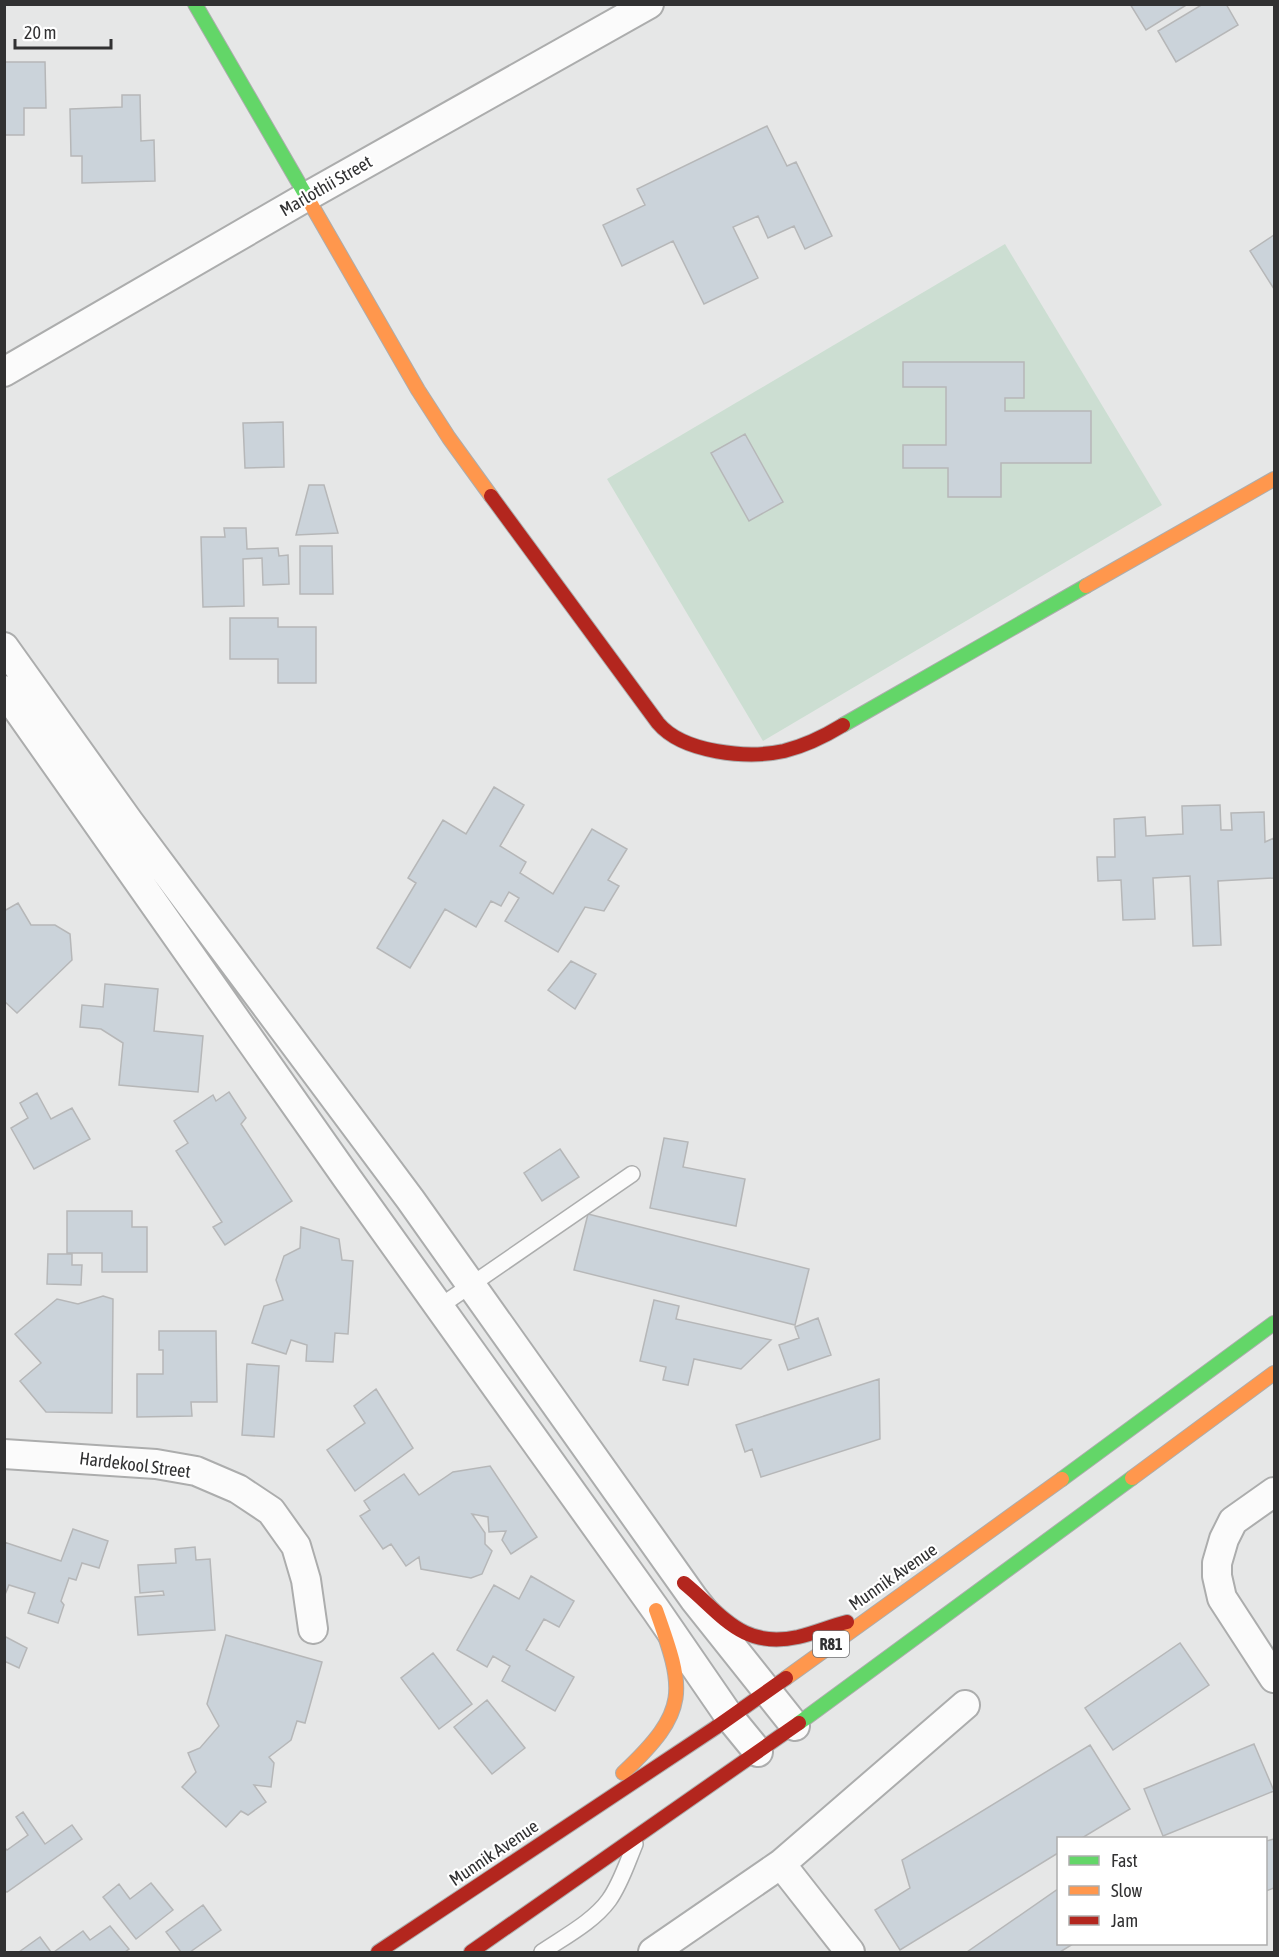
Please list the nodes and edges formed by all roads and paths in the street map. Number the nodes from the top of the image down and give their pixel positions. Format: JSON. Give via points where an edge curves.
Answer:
{"nodes":[{"id":1,"x":195,"y":4,"type":"edge"},
{"id":2,"x":650,"y":4,"type":"edge"},
{"id":3,"x":306,"y":197,"type":"junction"},
{"id":4,"x":4,"y":372,"type":"edge"},
{"id":5,"x":1275,"y":479,"type":"edge"},
{"id":6,"x":4,"y":647,"type":"edge"},
{"id":7,"x":4,"y":690,"type":"edge"},
{"id":8,"x":377,"y":1154,"type":"junction"},
{"id":9,"x":632,"y":1174,"type":"dead end"},
{"id":10,"x":347,"y":1178,"type":"junction"},
{"id":11,"x":471,"y":1284,"type":"junction"},
{"id":12,"x":439,"y":1307,"type":"junction"},
{"id":13,"x":1275,"y":1323,"type":"edge"},
{"id":14,"x":1275,"y":1373,"type":"edge"},
{"id":15,"x":4,"y":1454,"type":"edge"},
{"id":16,"x":1275,"y":1492,"type":"edge"},
{"id":17,"x":684,"y":1583,"type":"junction"},
{"id":18,"x":656,"y":1610,"type":"junction"},
{"id":19,"x":871,"y":1615,"type":"junction"},
{"id":20,"x":313,"y":1629,"type":"dead end"},
{"id":21,"x":1275,"y":1678,"type":"edge"},
{"id":22,"x":766,"y":1691,"type":"junction"},
{"id":23,"x":965,"y":1705,"type":"dead end"},
{"id":24,"x":730,"y":1719,"type":"junction"},
{"id":25,"x":795,"y":1726,"type":"junction"},
{"id":26,"x":758,"y":1752,"type":"junction"},
{"id":27,"x":553,"y":1836,"type":"junction"},
{"id":28,"x":638,"y":1836,"type":"junction"},
{"id":29,"x":781,"y":1864,"type":"junction"},
{"id":30,"x":378,"y":1953,"type":"edge"},
{"id":31,"x":471,"y":1953,"type":"edge"},
{"id":32,"x":542,"y":1953,"type":"edge"},
{"id":33,"x":653,"y":1953,"type":"edge"},
{"id":34,"x":850,"y":1953,"type":"edge"}],
"edges":[{"from":1,"to":3,"type":"main road"},
{"from":2,"to":3,"type":"street","name":"Marlothii Street"},
{"from":3,"to":4,"type":"street","name":"Marlothii Street"},
{"from":3,"to":5,"type":"main road","via":[[449,438],[652,716],[664,730],[685,742],[749,754],[783,751],[835,730]]},
{"from":6,"to":8,"type":"street","via":[[129,822]]},
{"from":7,"to":10,"type":"street"},
{"from":8,"to":10,"type":"street"},
{"from":8,"to":11,"type":"street"},
{"from":9,"to":11,"type":"lane"},
{"from":10,"to":12,"type":"street"},
{"from":11,"to":12,"type":"lane"},
{"from":11,"to":17,"type":"street"},
{"from":12,"to":18,"type":"street"},
{"from":13,"to":19,"type":"main road","name":"Munnik Avenue","number":"R81"},
{"from":14,"to":25,"type":"main road","number":"R81"},
{"from":15,"to":20,"type":"street","name":"Hardekool Street","via":[[156,1464],[196,1471],[238,1489],[271,1511],[296,1546]]},
{"from":16,"to":21,"type":"street","via":[[1233,1521],[1217,1563],[1217,1576],[1222,1598]]},
{"from":17,"to":19,"type":"main road","via":[[730,1624],[760,1638],[805,1635]]},
{"from":17,"to":22,"type":"street"},
{"from":18,"to":24,"type":"street"},
{"from":18,"to":27,"type":"main road","via":[[675,1671],[678,1696],[672,1714],[634,1763]]},
{"from":19,"to":22,"type":"main road","name":"Munnik Avenue","number":"R81"},
{"from":22,"to":24,"type":"main road","name":"Munnik Avenue","number":"R81"},
{"from":22,"to":25,"type":"street"},
{"from":23,"to":29,"type":"street"},
{"from":24,"to":26,"type":"street"},
{"from":24,"to":27,"type":"main road","name":"Munnik Avenue","number":"R81"},
{"from":25,"to":26,"type":"main road","number":"R81"},
{"from":26,"to":28,"type":"main road","number":"R81"},
{"from":27,"to":30,"type":"main road","name":"Munnik Avenue","number":"R81"},
{"from":28,"to":31,"type":"main road","number":"R81"},
{"from":28,"to":32,"type":"lane","via":[[608,1902]]},
{"from":29,"to":33,"type":"street"},
{"from":29,"to":34,"type":"street"}]}
